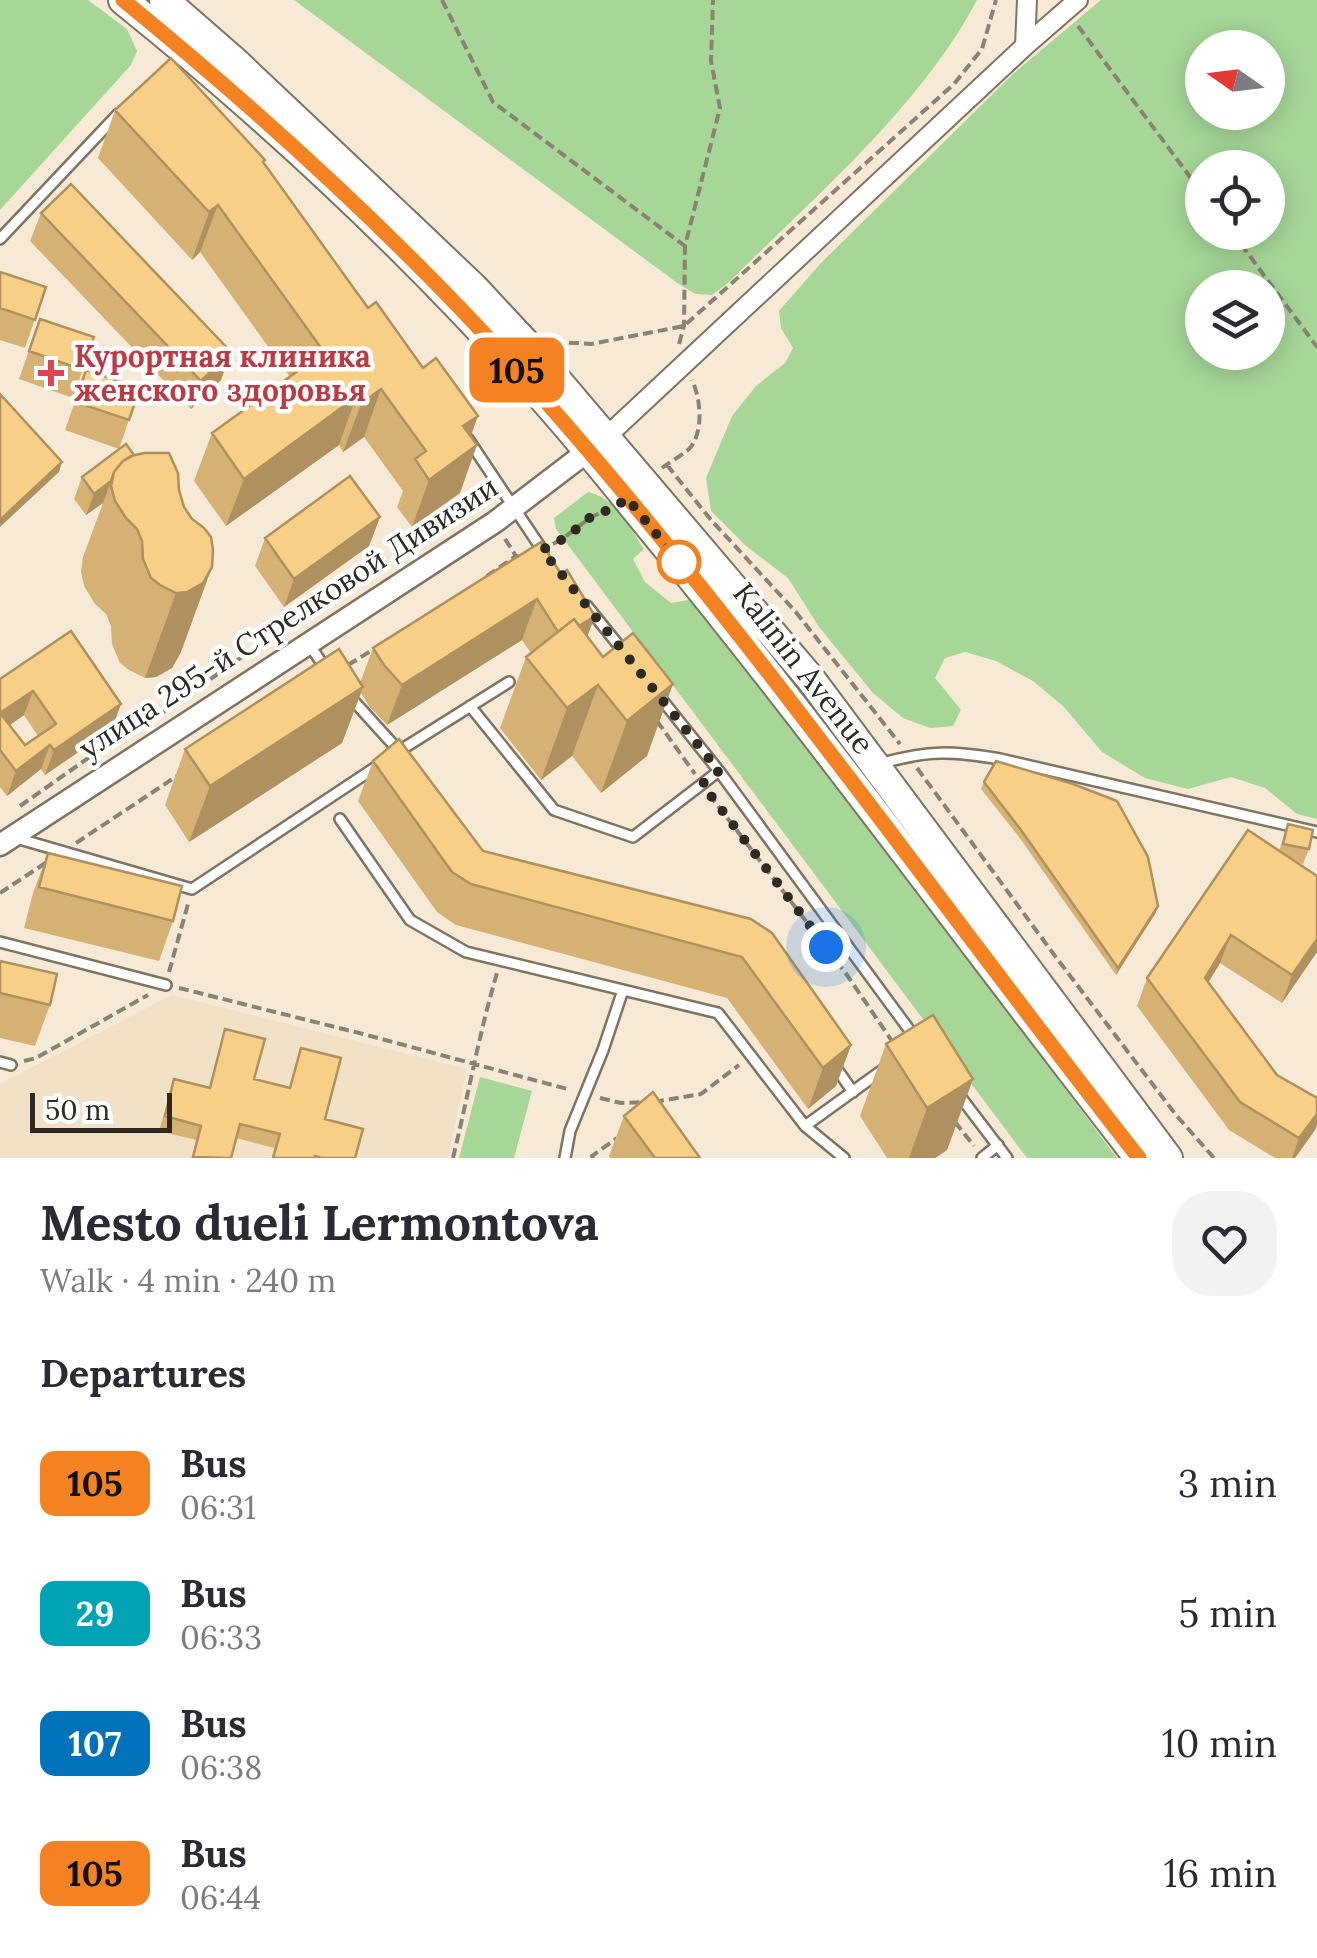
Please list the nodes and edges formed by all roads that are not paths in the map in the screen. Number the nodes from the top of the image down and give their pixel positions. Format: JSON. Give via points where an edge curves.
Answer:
{"nodes":[{"id":1,"x":123,"y":0,"type":"edge"},
{"id":2,"x":164,"y":0,"type":"edge"},
{"id":3,"x":1027,"y":0,"type":"edge"},
{"id":4,"x":1078,"y":0,"type":"edge"},
{"id":5,"x":1025,"y":46,"type":"junction"},
{"id":6,"x":132,"y":101,"type":"edge"},
{"id":7,"x":0,"y":240,"type":"edge"},
{"id":8,"x":464,"y":435,"type":"edge"},
{"id":9,"x":597,"y":444,"type":"junction"},
{"id":10,"x":646,"y":482,"type":"junction"},
{"id":11,"x":514,"y":508,"type":"junction"},
{"id":12,"x":554,"y":564,"type":"edge"},
{"id":13,"x":578,"y":594,"type":"edge"},
{"id":14,"x":309,"y":644,"type":"junction"},
{"id":15,"x":636,"y":668,"type":"edge"},
{"id":16,"x":330,"y":676,"type":"edge"},
{"id":17,"x":810,"y":678,"type":"junction"},
{"id":18,"x":509,"y":682,"type":"dead end"},
{"id":19,"x":648,"y":682,"type":"edge"},
{"id":20,"x":342,"y":688,"type":"edge"},
{"id":21,"x":786,"y":696,"type":"junction"},
{"id":22,"x":470,"y":706,"type":"junction"},
{"id":23,"x":399,"y":751,"type":"junction"},
{"id":24,"x":874,"y":766,"type":"junction"},
{"id":25,"x":719,"y":771,"type":"junction"},
{"id":26,"x":340,"y":819,"type":"dead end"},
{"id":27,"x":1317,"y":832,"type":"edge"},
{"id":28,"x":6,"y":841,"type":"edge"},
{"id":29,"x":0,"y":942,"type":"edge"},
{"id":30,"x":166,"y":985,"type":"road end"},
{"id":31,"x":623,"y":990,"type":"junction"},
{"id":32,"x":902,"y":1056,"type":"edge"},
{"id":33,"x":832,"y":1060,"type":"edge"},
{"id":34,"x":890,"y":1065,"type":"edge"},
{"id":35,"x":953,"y":1087,"type":"edge"},
{"id":36,"x":853,"y":1092,"type":"junction"},
{"id":37,"x":805,"y":1126,"type":"junction"},
{"id":38,"x":998,"y":1145,"type":"junction"},
{"id":39,"x":564,"y":1158,"type":"edge"},
{"id":40,"x":844,"y":1158,"type":"edge"},
{"id":41,"x":982,"y":1158,"type":"edge"},
{"id":42,"x":1007,"y":1158,"type":"edge"},
{"id":43,"x":1139,"y":1158,"type":"edge"},
{"id":44,"x":1168,"y":1158,"type":"edge"}],
"edges":[{"from":1,"to":9,"type":"main road","name":"Kalinin Avenue","via":[[176,55],[224,84],[396,242],[526,380]]},
{"from":2,"to":9,"type":"main road","name":"Kalinin Avenue","via":[[474,288],[527,345]]},
{"from":3,"to":5,"type":"street"},
{"from":4,"to":5,"type":"street"},
{"from":5,"to":9,"type":"street"},
{"from":6,"to":7,"type":"lane"},
{"from":8,"to":11,"type":"lane"},
{"from":9,"to":10,"type":"main road","name":"Kalinin Avenue"},
{"from":9,"to":11,"type":"street","name":"улица 295-й Стрелковой Дивизии"},
{"from":10,"to":17,"type":"main road","name":"Kalinin Avenue"},
{"from":10,"to":21,"type":"main road","name":"Kalinin Avenue"},
{"from":11,"to":12,"type":"lane"},
{"from":11,"to":14,"type":"street","name":"улица 295-й Стрелковой Дивизии"},
{"from":13,"to":15,"type":"lane"},
{"from":14,"to":16,"type":"lane"},
{"from":14,"to":28,"type":"street","name":"улица 295-й Стрелковой Дивизии"},
{"from":17,"to":21,"type":"main road"},
{"from":17,"to":24,"type":"main road","name":"Kalinin Avenue"},
{"from":18,"to":22,"type":"lane"},
{"from":19,"to":25,"type":"lane"},
{"from":20,"to":23,"type":"lane"},
{"from":21,"to":43,"type":"main road","name":"Kalinin Avenue"},
{"from":22,"to":23,"type":"lane"},
{"from":22,"to":25,"type":"lane","via":[[554,810],[633,838]]},
{"from":23,"to":28,"type":"lane","via":[[192,890]]},
{"from":24,"to":27,"type":"lane","via":[[956,752]]},
{"from":24,"to":44,"type":"main road","name":"Kalinin Avenue"},
{"from":25,"to":32,"type":"lane","via":[[920,1044]]},
{"from":26,"to":31,"type":"lane","via":[[410,920],[466,952]]},
{"from":29,"to":30,"type":"lane"},
{"from":31,"to":37,"type":"lane","via":[[718,1012]]},
{"from":31,"to":39,"type":"lane"},
{"from":33,"to":36,"type":"lane"},
{"from":34,"to":36,"type":"lane"},
{"from":35,"to":38,"type":"lane"},
{"from":36,"to":37,"type":"lane"},
{"from":37,"to":40,"type":"lane"},
{"from":38,"to":41,"type":"lane"},
{"from":38,"to":42,"type":"lane"}]}
